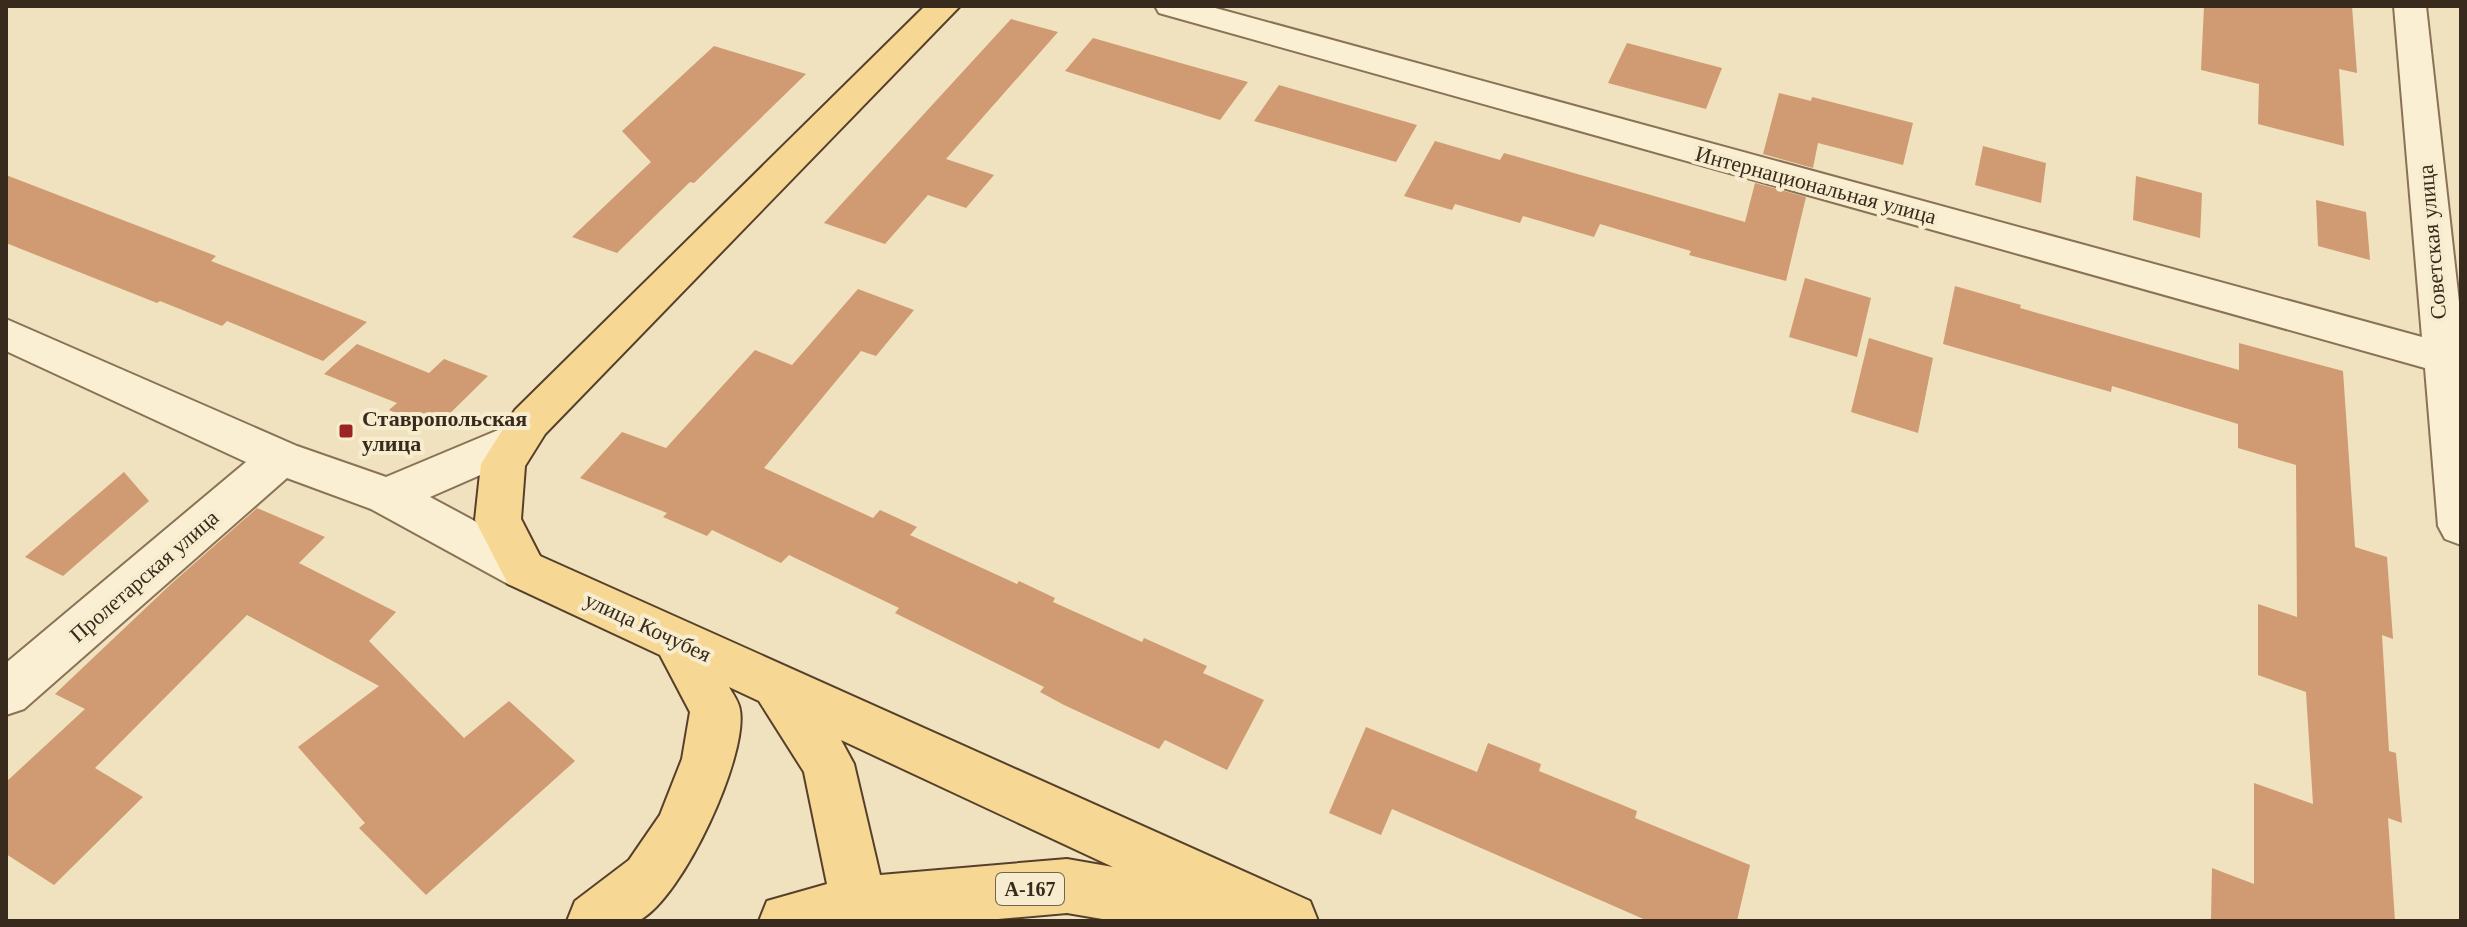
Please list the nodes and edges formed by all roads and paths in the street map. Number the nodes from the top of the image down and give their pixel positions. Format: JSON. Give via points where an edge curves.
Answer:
{"nodes":[{"id":1,"x":944,"y":6,"type":"edge"},
{"id":2,"x":1171,"y":6,"type":"edge"},
{"id":3,"x":2410,"y":6,"type":"edge"},
{"id":4,"x":6,"y":334,"type":"edge"},
{"id":5,"x":2452,"y":361,"type":"edge"},
{"id":6,"x":518,"y":440,"type":"junction"},
{"id":7,"x":281,"y":458,"type":"junction"},
{"id":8,"x":387,"y":496,"type":"junction"},
{"id":9,"x":2461,"y":526,"type":"edge"},
{"id":10,"x":524,"y":570,"type":"junction"},
{"id":11,"x":677,"y":640,"type":"junction"},
{"id":12,"x":776,"y":685,"type":"junction"},
{"id":13,"x":6,"y":693,"type":"edge"},
{"id":14,"x":859,"y":904,"type":"junction"},
{"id":15,"x":595,"y":921,"type":"edge"},
{"id":16,"x":787,"y":921,"type":"edge"},
{"id":17,"x":1274,"y":921,"type":"edge"},
{"id":18,"x":1290,"y":921,"type":"edge"}],
"edges":[{"from":1,"to":6,"type":"main road","via":[[530,422]]},
{"from":2,"to":5,"type":"street","name":"Интернациональная улица"},
{"from":3,"to":5,"type":"street","name":"Советская улица"},
{"from":4,"to":7,"type":"street","name":"улица Кочубея"},
{"from":5,"to":9,"type":"street","name":"Советская улица"},
{"from":6,"to":8,"type":"street"},
{"from":6,"to":10,"type":"main road","via":[[503,464],[498,520]]},
{"from":7,"to":8,"type":"street","name":"улица Кочубея"},
{"from":7,"to":13,"type":"street","name":"Пролетарская улица"},
{"from":8,"to":10,"type":"street","name":"улица Кочубея"},
{"from":10,"to":11,"type":"main road","name":"улица Кочубея"},
{"from":11,"to":12,"type":"main road","name":"улица Кочубея"},
{"from":11,"to":15,"type":"main road","via":[[715,710],[708,759],[680,831],[648,879]]},
{"from":12,"to":14,"type":"main road","via":[[828,764]]},
{"from":12,"to":18,"type":"main road","name":"улица Кочубея"},
{"from":14,"to":16,"type":"main road","number":"А-167"},
{"from":14,"to":17,"type":"main road","number":"А-167","via":[[1067,886]]}]}
